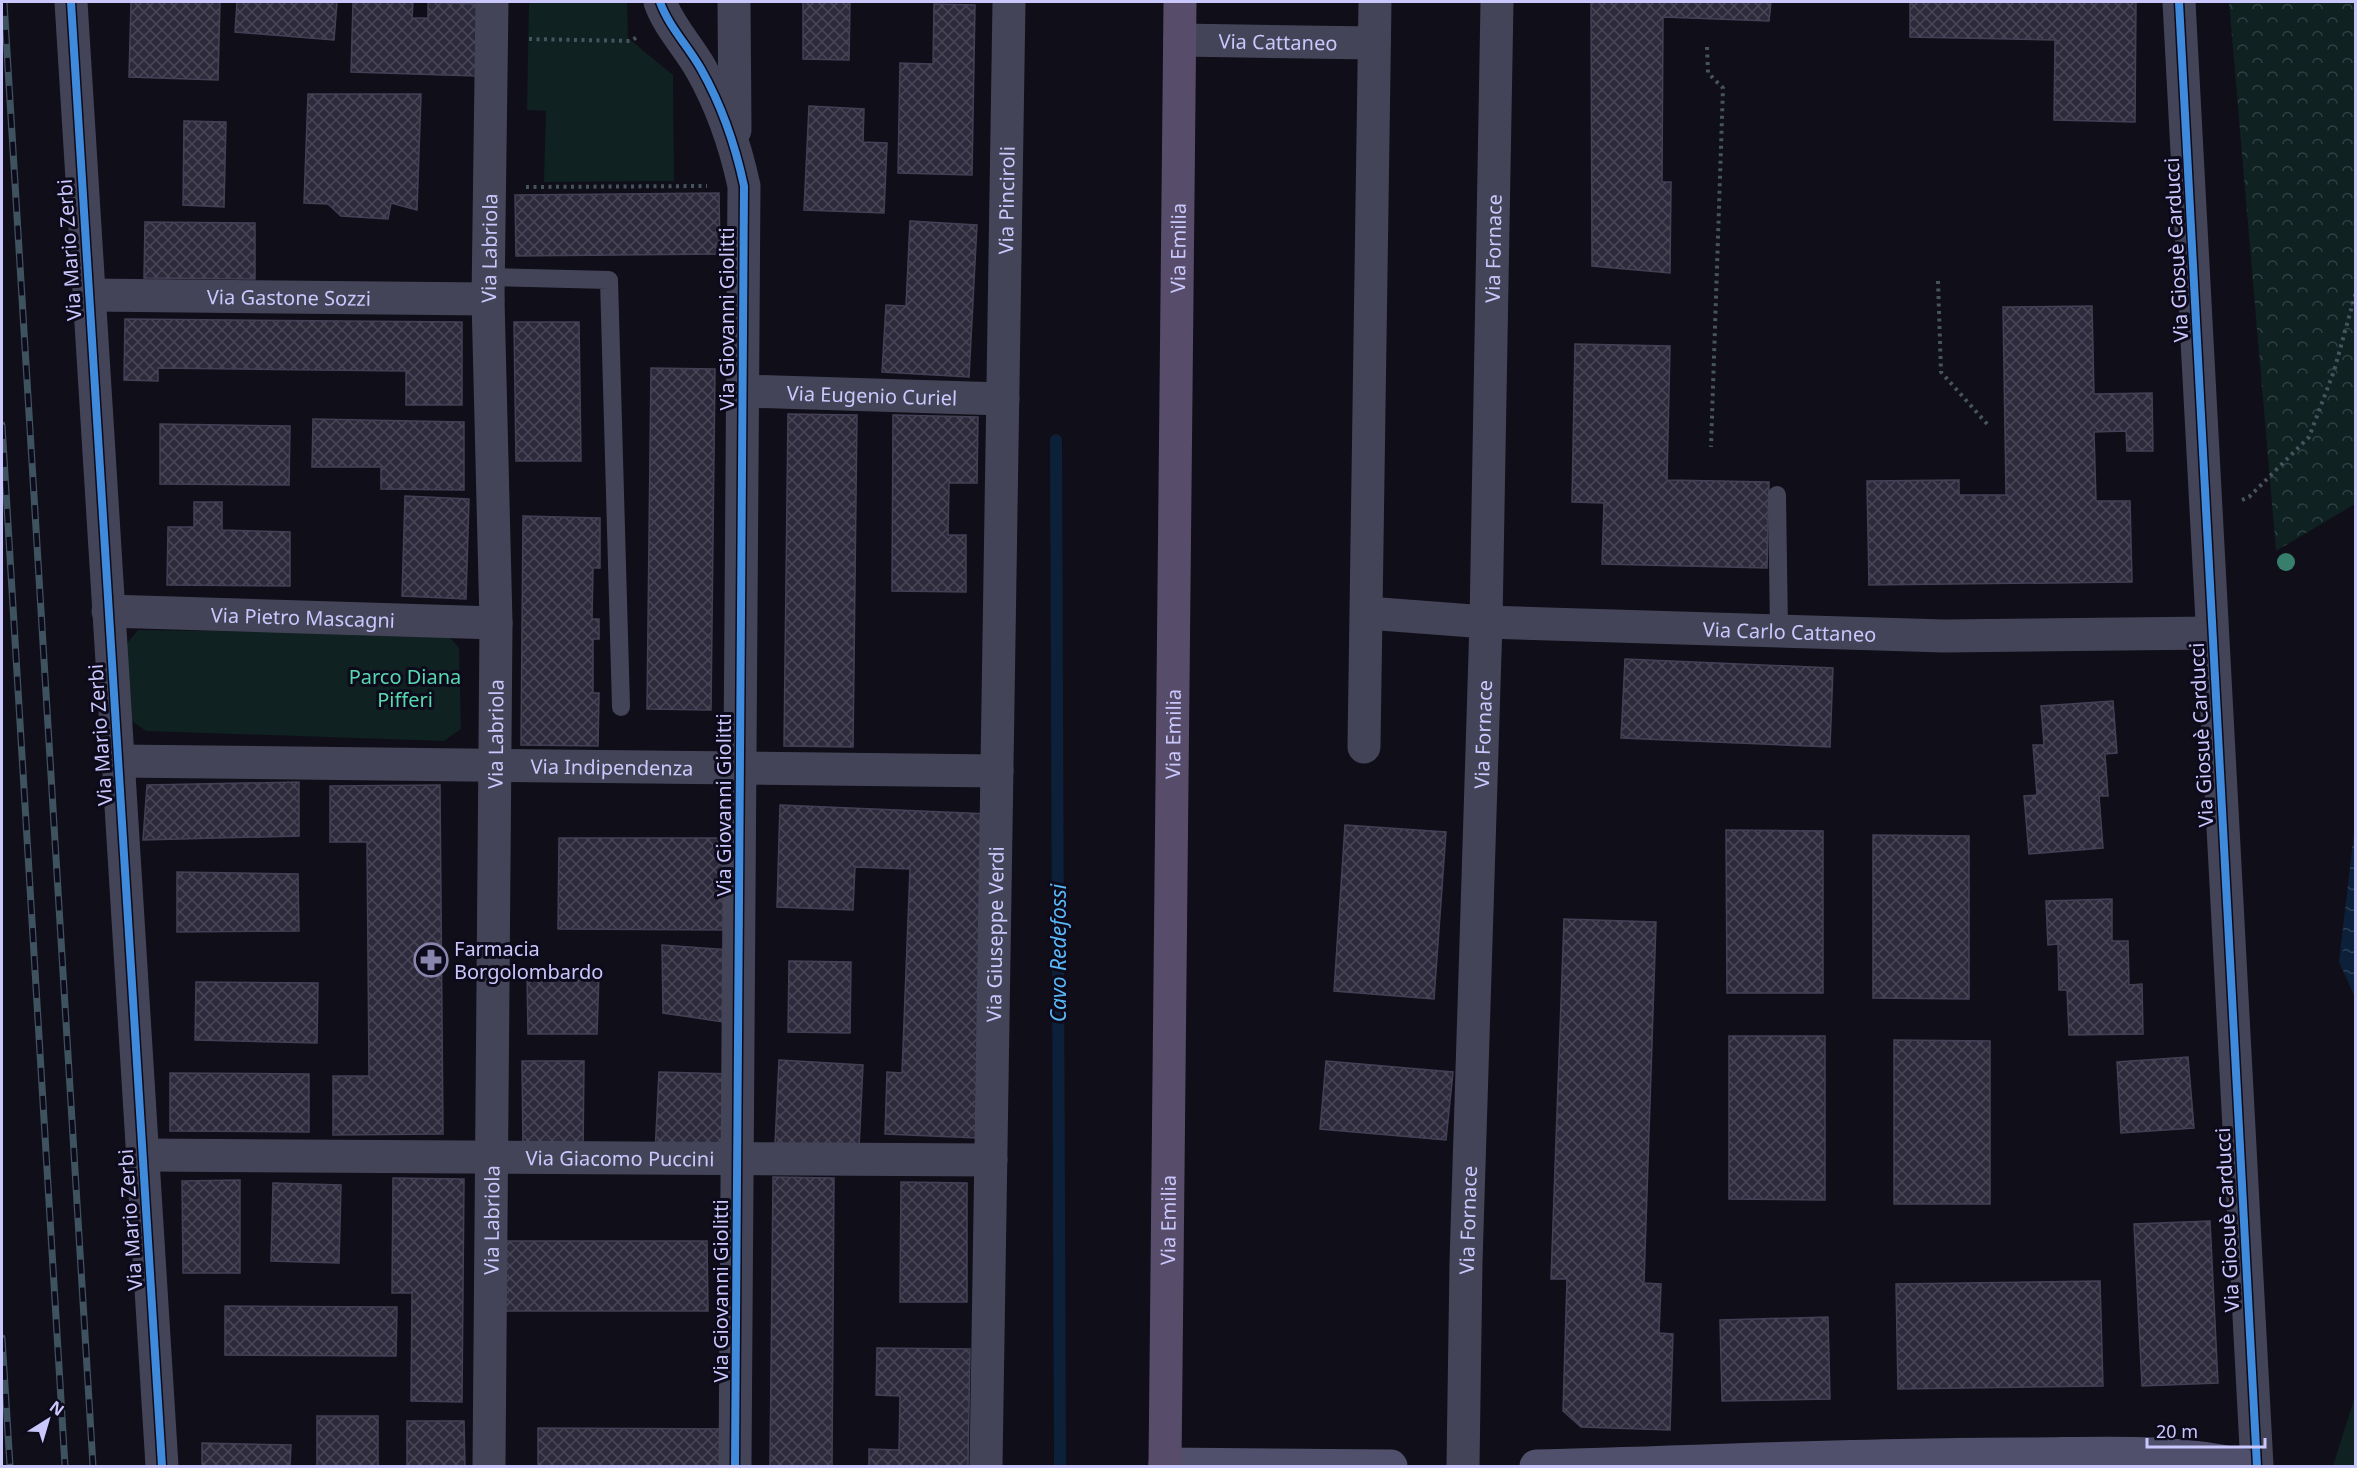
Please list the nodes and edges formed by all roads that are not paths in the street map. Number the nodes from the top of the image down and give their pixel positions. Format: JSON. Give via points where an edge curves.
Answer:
{"nodes":[{"id":1,"x":71,"y":2,"type":"edge"},
{"id":2,"x":734,"y":2,"type":"edge"},
{"id":3,"x":1009,"y":2,"type":"edge"},
{"id":4,"x":1180,"y":2,"type":"edge"},
{"id":5,"x":1375,"y":2,"type":"edge"},
{"id":6,"x":1497,"y":2,"type":"edge"},
{"id":7,"x":2179,"y":2,"type":"edge"},
{"id":8,"x":663,"y":9,"type":"edge"},
{"id":9,"x":492,"y":14,"type":"edge"},
{"id":10,"x":1180,"y":40,"type":"junction"},
{"id":11,"x":1374,"y":43,"type":"junction"},
{"id":12,"x":735,"y":144,"type":"junction"},
{"id":13,"x":488,"y":288,"type":"junction"},
{"id":14,"x":89,"y":295,"type":"junction"},
{"id":15,"x":742,"y":391,"type":"junction"},
{"id":16,"x":1003,"y":399,"type":"junction"},
{"id":17,"x":1777,"y":495,"type":"dead end"},
{"id":18,"x":108,"y":611,"type":"junction"},
{"id":19,"x":1366,"y":613,"type":"junction"},
{"id":20,"x":1486,"y":622,"type":"junction"},
{"id":21,"x":496,"y":623,"type":"junction"},
{"id":22,"x":1779,"y":631,"type":"junction"},
{"id":23,"x":2212,"y":633,"type":"junction"},
{"id":24,"x":621,"y":707,"type":"dead end"},
{"id":25,"x":1365,"y":747,"type":"dead end"},
{"id":26,"x":118,"y":761,"type":"junction"},
{"id":27,"x":495,"y":766,"type":"junction"},
{"id":28,"x":739,"y":769,"type":"junction"},
{"id":29,"x":997,"y":771,"type":"junction"},
{"id":30,"x":142,"y":1155,"type":"junction"},
{"id":31,"x":491,"y":1157,"type":"junction"},
{"id":32,"x":737,"y":1158,"type":"junction"},
{"id":33,"x":991,"y":1160,"type":"junction"},
{"id":34,"x":1972,"y":1460,"type":"edge"},
{"id":35,"x":1165,"y":1465,"type":"edge"},
{"id":36,"x":1298,"y":1466,"type":"edge"},
{"id":37,"x":1542,"y":1466,"type":"edge"},
{"id":38,"x":162,"y":1467,"type":"edge"},
{"id":39,"x":489,"y":1467,"type":"edge"},
{"id":40,"x":735,"y":1467,"type":"edge"},
{"id":41,"x":986,"y":1467,"type":"edge"},
{"id":42,"x":1391,"y":1467,"type":"edge"},
{"id":43,"x":1463,"y":1467,"type":"edge"},
{"id":44,"x":1536,"y":1467,"type":"edge"},
{"id":45,"x":2245,"y":1467,"type":"edge"},
{"id":46,"x":2257,"y":1467,"type":"edge"}],
"edges":[{"from":1,"to":14,"type":"street","name":"Via Mario Zerbi"},
{"from":2,"to":12,"type":"street"},
{"from":3,"to":16,"type":"street","name":"Via Pinciroli"},
{"from":4,"to":10,"type":"main road","name":"Via Emilia"},
{"from":5,"to":11,"type":"street"},
{"from":6,"to":20,"type":"street","name":"Via Fornace"},
{"from":7,"to":23,"type":"street","name":"Via Giosuè Carducci"},
{"from":8,"to":12,"type":"street","via":[[700,68]]},
{"from":9,"to":13,"type":"street","name":"Via Labriola"},
{"from":10,"to":11,"type":"street","name":"Via Cattaneo"},
{"from":10,"to":35,"type":"main road","name":"Via Emilia"},
{"from":11,"to":19,"type":"street"},
{"from":12,"to":15,"type":"street","name":"Via Giovanni Giolitti","via":[[744,186]]},
{"from":13,"to":14,"type":"street","name":"Via Gastone Sozzi"},
{"from":13,"to":21,"type":"street","name":"Via Labriola"},
{"from":13,"to":24,"type":"lane","via":[[609,280]]},
{"from":14,"to":18,"type":"street","name":"Via Mario Zerbi"},
{"from":15,"to":16,"type":"street","name":"Via Eugenio Curiel"},
{"from":15,"to":28,"type":"street","name":"Via Giovanni Giolitti"},
{"from":16,"to":29,"type":"street","name":"Via Giuseppe Verdi"},
{"from":17,"to":22,"type":"lane"},
{"from":18,"to":21,"type":"street","name":"Via Pietro Mascagni"},
{"from":18,"to":26,"type":"street","name":"Via Mario Zerbi"},
{"from":19,"to":20,"type":"street","name":"Via Carlo Cattaneo"},
{"from":19,"to":25,"type":"street"},
{"from":20,"to":22,"type":"street","name":"Via Carlo Cattaneo"},
{"from":20,"to":43,"type":"street","name":"Via Fornace"},
{"from":21,"to":27,"type":"street","name":"Via Labriola"},
{"from":22,"to":23,"type":"street","name":"Via Carlo Cattaneo","via":[[1944,636]]},
{"from":23,"to":46,"type":"street","name":"Via Giosuè Carducci"},
{"from":26,"to":27,"type":"street","name":"Via Indipendenza"},
{"from":26,"to":30,"type":"street","name":"Via Mario Zerbi"},
{"from":27,"to":28,"type":"street","name":"Via Indipendenza"},
{"from":27,"to":31,"type":"street","name":"Via Labriola"},
{"from":28,"to":29,"type":"street","name":"Via Indipendenza"},
{"from":28,"to":32,"type":"street","name":"Via Giovanni Giolitti"},
{"from":29,"to":33,"type":"street","name":"Via Giuseppe Verdi"},
{"from":30,"to":31,"type":"street","name":"Via Giacomo Puccini"},
{"from":30,"to":38,"type":"street","name":"Via Mario Zerbi"},
{"from":31,"to":32,"type":"street","name":"Via Giacomo Puccini"},
{"from":31,"to":39,"type":"street","name":"Via Labriola"},
{"from":32,"to":33,"type":"street","name":"Via Giacomo Puccini"},
{"from":32,"to":40,"type":"street","name":"Via Giovanni Giolitti"},
{"from":33,"to":41,"type":"street","name":"Via Giuseppe Verdi"},
{"from":34,"to":37,"type":"street"},
{"from":34,"to":45,"type":"street","via":[[2167,1454]]},
{"from":35,"to":36,"type":"street"},
{"from":36,"to":42,"type":"street"},
{"from":37,"to":44,"type":"street"}]}
